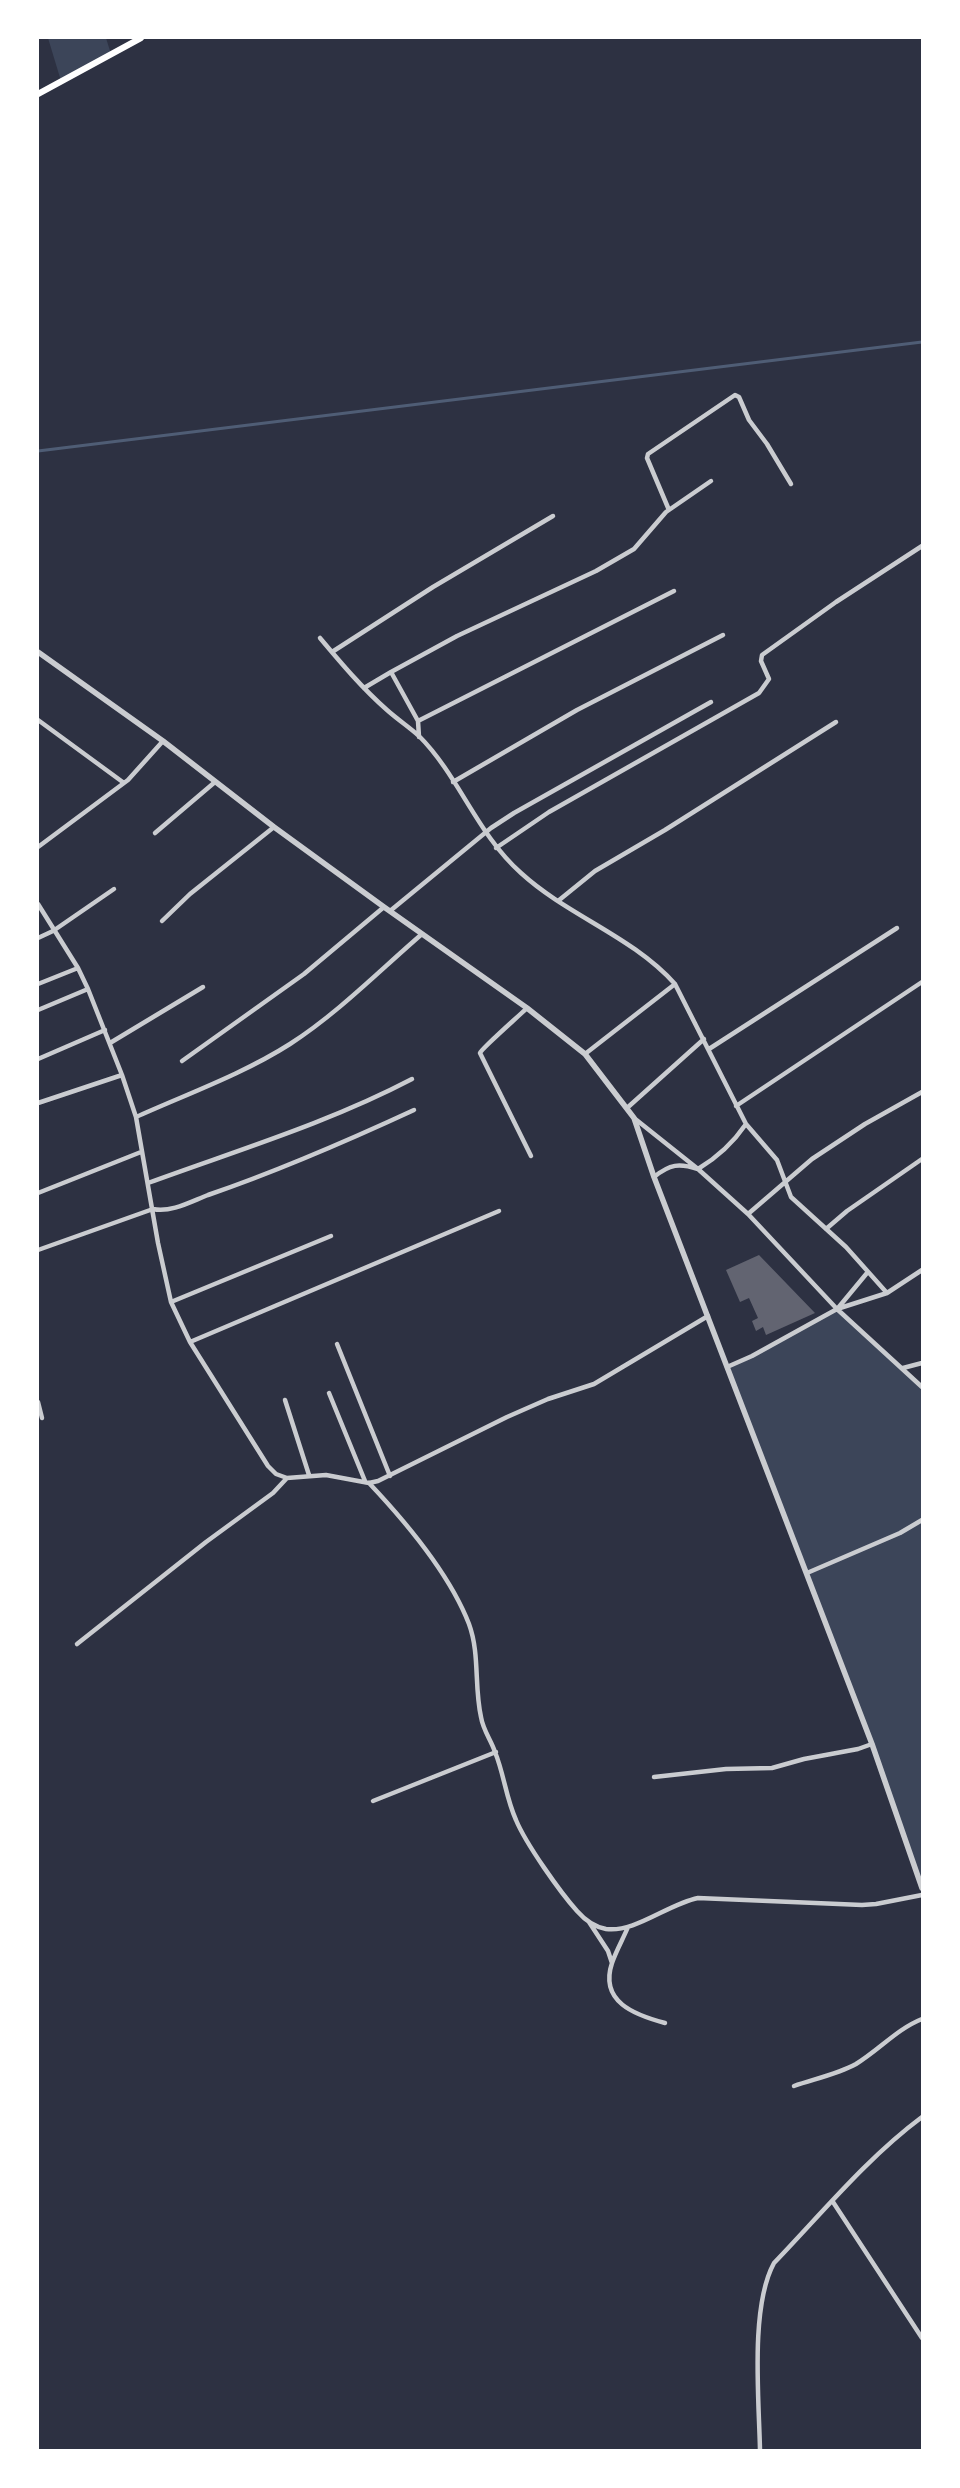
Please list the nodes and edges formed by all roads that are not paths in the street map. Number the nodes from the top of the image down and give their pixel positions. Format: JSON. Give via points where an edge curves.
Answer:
{"nodes":[{"id":1,"x":141,"y":38,"type":"edge"},
{"id":2,"x":38,"y":94,"type":"edge"},
{"id":3,"x":712,"y":481,"type":"dead end"},
{"id":4,"x":791,"y":484,"type":"dead end"},
{"id":5,"x":669,"y":510,"type":"junction"},
{"id":6,"x":553,"y":516,"type":"dead end"},
{"id":7,"x":922,"y":546,"type":"edge"},
{"id":8,"x":674,"y":591,"type":"dead end"},
{"id":9,"x":723,"y":635,"type":"dead end"},
{"id":10,"x":320,"y":638,"type":"dead end"},
{"id":11,"x":38,"y":652,"type":"edge"},
{"id":12,"x":332,"y":652,"type":"junction"},
{"id":13,"x":391,"y":672,"type":"junction"},
{"id":14,"x":364,"y":688,"type":"junction"},
{"id":15,"x":710,"y":702,"type":"dead end"},
{"id":16,"x":38,"y":720,"type":"edge"},
{"id":17,"x":418,"y":721,"type":"junction"},
{"id":18,"x":836,"y":722,"type":"dead end"},
{"id":19,"x":419,"y":736,"type":"junction"},
{"id":20,"x":163,"y":741,"type":"junction"},
{"id":21,"x":215,"y":782,"type":"junction"},
{"id":22,"x":453,"y":782,"type":"junction"},
{"id":23,"x":124,"y":784,"type":"junction"},
{"id":24,"x":274,"y":827,"type":"junction"},
{"id":25,"x":485,"y":832,"type":"junction"},
{"id":26,"x":155,"y":833,"type":"dead end"},
{"id":27,"x":38,"y":847,"type":"edge"},
{"id":28,"x":496,"y":848,"type":"junction"},
{"id":29,"x":114,"y":888,"type":"dead end"},
{"id":30,"x":558,"y":901,"type":"junction"},
{"id":31,"x":38,"y":904,"type":"edge"},
{"id":32,"x":387,"y":909,"type":"junction"},
{"id":33,"x":162,"y":921,"type":"dead end"},
{"id":34,"x":897,"y":928,"type":"dead end"},
{"id":35,"x":53,"y":931,"type":"junction"},
{"id":36,"x":422,"y":934,"type":"junction"},
{"id":37,"x":38,"y":938,"type":"edge"},
{"id":38,"x":78,"y":968,"type":"junction"},
{"id":39,"x":922,"y":982,"type":"edge"},
{"id":40,"x":38,"y":984,"type":"edge"},
{"id":41,"x":675,"y":984,"type":"junction"},
{"id":42,"x":203,"y":987,"type":"dead end"},
{"id":43,"x":88,"y":989,"type":"junction"},
{"id":44,"x":527,"y":1008,"type":"junction"},
{"id":45,"x":38,"y":1010,"type":"edge"},
{"id":46,"x":105,"y":1030,"type":"junction"},
{"id":47,"x":704,"y":1039,"type":"junction"},
{"id":48,"x":110,"y":1043,"type":"junction"},
{"id":49,"x":709,"y":1049,"type":"junction"},
{"id":50,"x":585,"y":1054,"type":"junction"},
{"id":51,"x":38,"y":1059,"type":"edge"},
{"id":52,"x":182,"y":1061,"type":"dead end"},
{"id":53,"x":122,"y":1075,"type":"junction"},
{"id":54,"x":412,"y":1079,"type":"dead end"},
{"id":55,"x":922,"y":1092,"type":"edge"},
{"id":56,"x":38,"y":1103,"type":"edge"},
{"id":57,"x":736,"y":1106,"type":"junction"},
{"id":58,"x":627,"y":1108,"type":"junction"},
{"id":59,"x":414,"y":1110,"type":"dead end"},
{"id":60,"x":136,"y":1117,"type":"junction"},
{"id":61,"x":634,"y":1118,"type":"junction"},
{"id":62,"x":746,"y":1124,"type":"junction"},
{"id":63,"x":141,"y":1152,"type":"junction"},
{"id":64,"x":531,"y":1156,"type":"dead end"},
{"id":65,"x":922,"y":1159,"type":"edge"},
{"id":66,"x":698,"y":1169,"type":"junction"},
{"id":67,"x":654,"y":1177,"type":"junction"},
{"id":68,"x":148,"y":1183,"type":"junction"},
{"id":69,"x":785,"y":1184,"type":"junction"},
{"id":70,"x":38,"y":1193,"type":"edge"},
{"id":71,"x":153,"y":1209,"type":"junction"},
{"id":72,"x":499,"y":1212,"type":"dead end"},
{"id":73,"x":748,"y":1214,"type":"junction"},
{"id":74,"x":826,"y":1229,"type":"junction"},
{"id":75,"x":331,"y":1236,"type":"dead end"},
{"id":76,"x":38,"y":1250,"type":"edge"},
{"id":77,"x":922,"y":1270,"type":"edge"},
{"id":78,"x":867,"y":1273,"type":"junction"},
{"id":79,"x":887,"y":1294,"type":"junction"},
{"id":80,"x":171,"y":1302,"type":"junction"},
{"id":81,"x":837,"y":1309,"type":"junction"},
{"id":82,"x":708,"y":1316,"type":"junction"},
{"id":83,"x":190,"y":1342,"type":"junction"},
{"id":84,"x":337,"y":1344,"type":"dead end"},
{"id":85,"x":922,"y":1363,"type":"edge"},
{"id":86,"x":727,"y":1367,"type":"junction"},
{"id":87,"x":903,"y":1368,"type":"junction"},
{"id":88,"x":922,"y":1387,"type":"edge"},
{"id":89,"x":329,"y":1393,"type":"dead end"},
{"id":90,"x":285,"y":1400,"type":"dead end"},
{"id":91,"x":38,"y":1402,"type":"edge"},
{"id":92,"x":42,"y":1418,"type":"dead end"},
{"id":93,"x":309,"y":1475,"type":"junction"},
{"id":94,"x":390,"y":1476,"type":"junction"},
{"id":95,"x":287,"y":1478,"type":"junction"},
{"id":96,"x":367,"y":1482,"type":"junction"},
{"id":97,"x":922,"y":1520,"type":"edge"},
{"id":98,"x":807,"y":1573,"type":"junction"},
{"id":99,"x":77,"y":1644,"type":"dead end"},
{"id":100,"x":872,"y":1744,"type":"junction"},
{"id":101,"x":496,"y":1752,"type":"junction"},
{"id":102,"x":654,"y":1777,"type":"dead end"},
{"id":103,"x":373,"y":1800,"type":"dead end"},
{"id":104,"x":922,"y":1888,"type":"edge"},
{"id":105,"x":922,"y":1895,"type":"edge"},
{"id":106,"x":588,"y":1921,"type":"junction"},
{"id":107,"x":628,"y":1927,"type":"junction"},
{"id":108,"x":612,"y":1963,"type":"junction"},
{"id":109,"x":922,"y":2018,"type":"edge"},
{"id":110,"x":665,"y":2023,"type":"dead end"},
{"id":111,"x":794,"y":2086,"type":"dead end"},
{"id":112,"x":922,"y":2117,"type":"edge"},
{"id":113,"x":833,"y":2202,"type":"junction"},
{"id":114,"x":922,"y":2338,"type":"edge"},
{"id":115,"x":760,"y":2450,"type":"edge"}],
"edges":[{"from":1,"to":2,"type":"main road"},
{"from":3,"to":5,"type":"street"},
{"from":4,"to":5,"type":"street","via":[[735,395],[648,454]]},
{"from":5,"to":13,"type":"street","via":[[634,549]]},
{"from":6,"to":12,"type":"street"},
{"from":7,"to":28,"type":"street","via":[[762,655],[761,661],[769,679],[759,693],[526,825]]},
{"from":8,"to":17,"type":"street"},
{"from":9,"to":22,"type":"street","via":[[577,710]]},
{"from":10,"to":12,"type":"street"},
{"from":11,"to":20,"type":"street"},
{"from":12,"to":14,"type":"street"},
{"from":13,"to":14,"type":"street"},
{"from":13,"to":17,"type":"street"},
{"from":14,"to":19,"type":"street"},
{"from":15,"to":25,"type":"street","via":[[555,788]]},
{"from":16,"to":23,"type":"street"},
{"from":17,"to":19,"type":"street"},
{"from":18,"to":30,"type":"street","via":[[595,871]]},
{"from":19,"to":22,"type":"street"},
{"from":20,"to":21,"type":"street"},
{"from":20,"to":23,"type":"street"},
{"from":21,"to":24,"type":"street"},
{"from":21,"to":26,"type":"street"},
{"from":22,"to":25,"type":"street"},
{"from":23,"to":27,"type":"street"},
{"from":24,"to":32,"type":"street"},
{"from":24,"to":33,"type":"street","via":[[190,894]]},
{"from":25,"to":28,"type":"street"},
{"from":25,"to":32,"type":"street"},
{"from":28,"to":30,"type":"street","via":[[522,874]]},
{"from":29,"to":35,"type":"street"},
{"from":30,"to":41,"type":"street","via":[[634,948]]},
{"from":31,"to":35,"type":"street"},
{"from":32,"to":36,"type":"street"},
{"from":32,"to":52,"type":"street","via":[[304,974]]},
{"from":34,"to":49,"type":"street"},
{"from":35,"to":37,"type":"street"},
{"from":35,"to":38,"type":"street"},
{"from":36,"to":44,"type":"street"},
{"from":36,"to":60,"type":"street","via":[[324,1020],[288,1045]]},
{"from":38,"to":40,"type":"street"},
{"from":38,"to":43,"type":"street"},
{"from":39,"to":57,"type":"street"},
{"from":41,"to":47,"type":"street"},
{"from":41,"to":50,"type":"street"},
{"from":42,"to":48,"type":"street"},
{"from":43,"to":45,"type":"street"},
{"from":43,"to":46,"type":"street"},
{"from":44,"to":50,"type":"street"},
{"from":44,"to":64,"type":"street","via":[[480,1053]]},
{"from":46,"to":48,"type":"street"},
{"from":46,"to":51,"type":"street"},
{"from":47,"to":49,"type":"street"},
{"from":47,"to":58,"type":"street"},
{"from":48,"to":53,"type":"street"},
{"from":49,"to":57,"type":"street"},
{"from":50,"to":58,"type":"street"},
{"from":53,"to":56,"type":"street"},
{"from":53,"to":60,"type":"street"},
{"from":54,"to":68,"type":"street","via":[[313,1125]]},
{"from":55,"to":69,"type":"street","via":[[812,1159]]},
{"from":57,"to":62,"type":"street"},
{"from":58,"to":61,"type":"street"},
{"from":59,"to":71,"type":"street","via":[[218,1192],[172,1208]]},
{"from":60,"to":63,"type":"street"},
{"from":61,"to":66,"type":"street"},
{"from":61,"to":67,"type":"street"},
{"from":62,"to":66,"type":"street","via":[[733,1142]]},
{"from":62,"to":69,"type":"street","via":[[777,1160]]},
{"from":63,"to":68,"type":"street"},
{"from":63,"to":70,"type":"street"},
{"from":65,"to":74,"type":"street"},
{"from":66,"to":67,"type":"street","via":[[683,1164],[672,1165]]},
{"from":66,"to":73,"type":"street"},
{"from":67,"to":82,"type":"street"},
{"from":68,"to":71,"type":"street"},
{"from":69,"to":73,"type":"street"},
{"from":69,"to":74,"type":"street","via":[[791,1197]]},
{"from":71,"to":76,"type":"street"},
{"from":71,"to":80,"type":"street"},
{"from":72,"to":83,"type":"street"},
{"from":73,"to":81,"type":"street"},
{"from":74,"to":78,"type":"street"},
{"from":75,"to":80,"type":"street"},
{"from":77,"to":79,"type":"street"},
{"from":78,"to":79,"type":"street"},
{"from":78,"to":81,"type":"street"},
{"from":79,"to":81,"type":"street"},
{"from":80,"to":83,"type":"street"},
{"from":81,"to":86,"type":"street"},
{"from":81,"to":87,"type":"street"},
{"from":82,"to":86,"type":"street"},
{"from":82,"to":94,"type":"street","via":[[594,1384],[523,1410]]},
{"from":83,"to":95,"type":"street","via":[[268,1466]]},
{"from":84,"to":94,"type":"street"},
{"from":85,"to":87,"type":"street"},
{"from":86,"to":98,"type":"street"},
{"from":87,"to":88,"type":"street"},
{"from":89,"to":96,"type":"street"},
{"from":90,"to":93,"type":"street"},
{"from":91,"to":92,"type":"street"},
{"from":93,"to":95,"type":"street"},
{"from":93,"to":96,"type":"street"},
{"from":94,"to":96,"type":"street"},
{"from":95,"to":99,"type":"street","via":[[273,1493]]},
{"from":96,"to":101,"type":"street","via":[[416,1537],[468,1621],[476,1651],[481,1719]]},
{"from":97,"to":98,"type":"street","via":[[900,1533]]},
{"from":98,"to":100,"type":"street"},
{"from":100,"to":102,"type":"street","via":[[772,1768],[726,1769]]},
{"from":100,"to":104,"type":"street"},
{"from":101,"to":103,"type":"street"},
{"from":101,"to":106,"type":"street","via":[[520,1828],[577,1911]]},
{"from":105,"to":107,"type":"street","via":[[862,1905],[698,1898]]},
{"from":106,"to":107,"type":"street","via":[[604,1928]]},
{"from":106,"to":108,"type":"street"},
{"from":107,"to":108,"type":"street"},
{"from":108,"to":110,"type":"street","via":[[611,1987],[616,1999],[634,2014]]},
{"from":109,"to":111,"type":"street","via":[[906,2025],[854,2065]]},
{"from":112,"to":113,"type":"street","via":[[886,2147]]},
{"from":113,"to":114,"type":"street"},
{"from":113,"to":115,"type":"street","via":[[774,2263],[765,2284],[759,2316]]}]}
